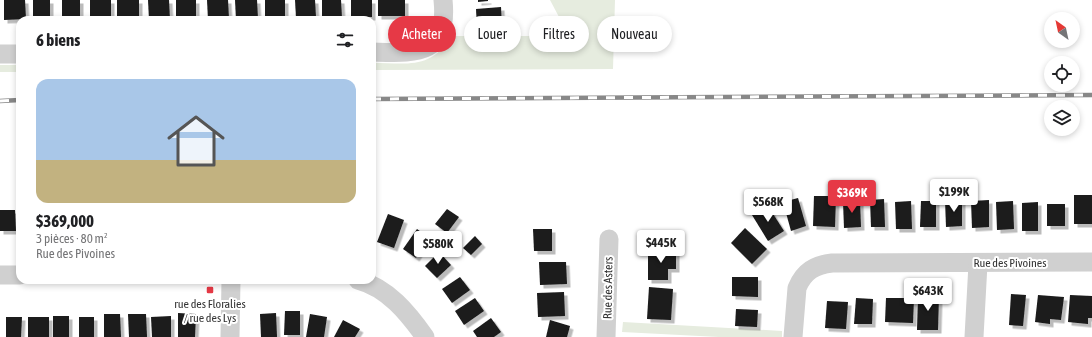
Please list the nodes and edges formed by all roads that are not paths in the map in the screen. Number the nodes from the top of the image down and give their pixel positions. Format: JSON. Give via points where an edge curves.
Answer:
{"nodes":[{"id":1,"x":443,"y":0,"type":"edge"},
{"id":2,"x":376,"y":52,"type":"edge"},
{"id":3,"x":0,"y":54,"type":"edge"},
{"id":4,"x":16,"y":54,"type":"edge"},
{"id":5,"x":609,"y":239,"type":"dead end"},
{"id":6,"x":1092,"y":262,"type":"edge"},
{"id":7,"x":978,"y":264,"type":"junction"},
{"id":8,"x":0,"y":275,"type":"edge"},
{"id":9,"x":16,"y":275,"type":"edge"},
{"id":10,"x":231,"y":284,"type":"edge"},
{"id":11,"x":366,"y":284,"type":"edge"},
{"id":12,"x":230,"y":337,"type":"edge"},
{"id":13,"x":425,"y":337,"type":"edge"},
{"id":14,"x":606,"y":337,"type":"edge"},
{"id":15,"x":793,"y":337,"type":"edge"},
{"id":16,"x":974,"y":337,"type":"edge"}],
"edges":[{"from":1,"to":2,"type":"street","via":[[442,28],[438,38],[430,46],[413,52]]},
{"from":3,"to":4,"type":"street"},
{"from":5,"to":14,"type":"street","name":"Rue des Asters"},
{"from":6,"to":7,"type":"street","name":"Rue des Pivoines"},
{"from":7,"to":15,"type":"street","name":"Rue des Pivoines","via":[[832,263],[815,266],[803,277],[797,288]]},
{"from":7,"to":16,"type":"street"},
{"from":8,"to":9,"type":"street"},
{"from":10,"to":12,"type":"street"},
{"from":11,"to":13,"type":"street","via":[[397,303]]}]}
